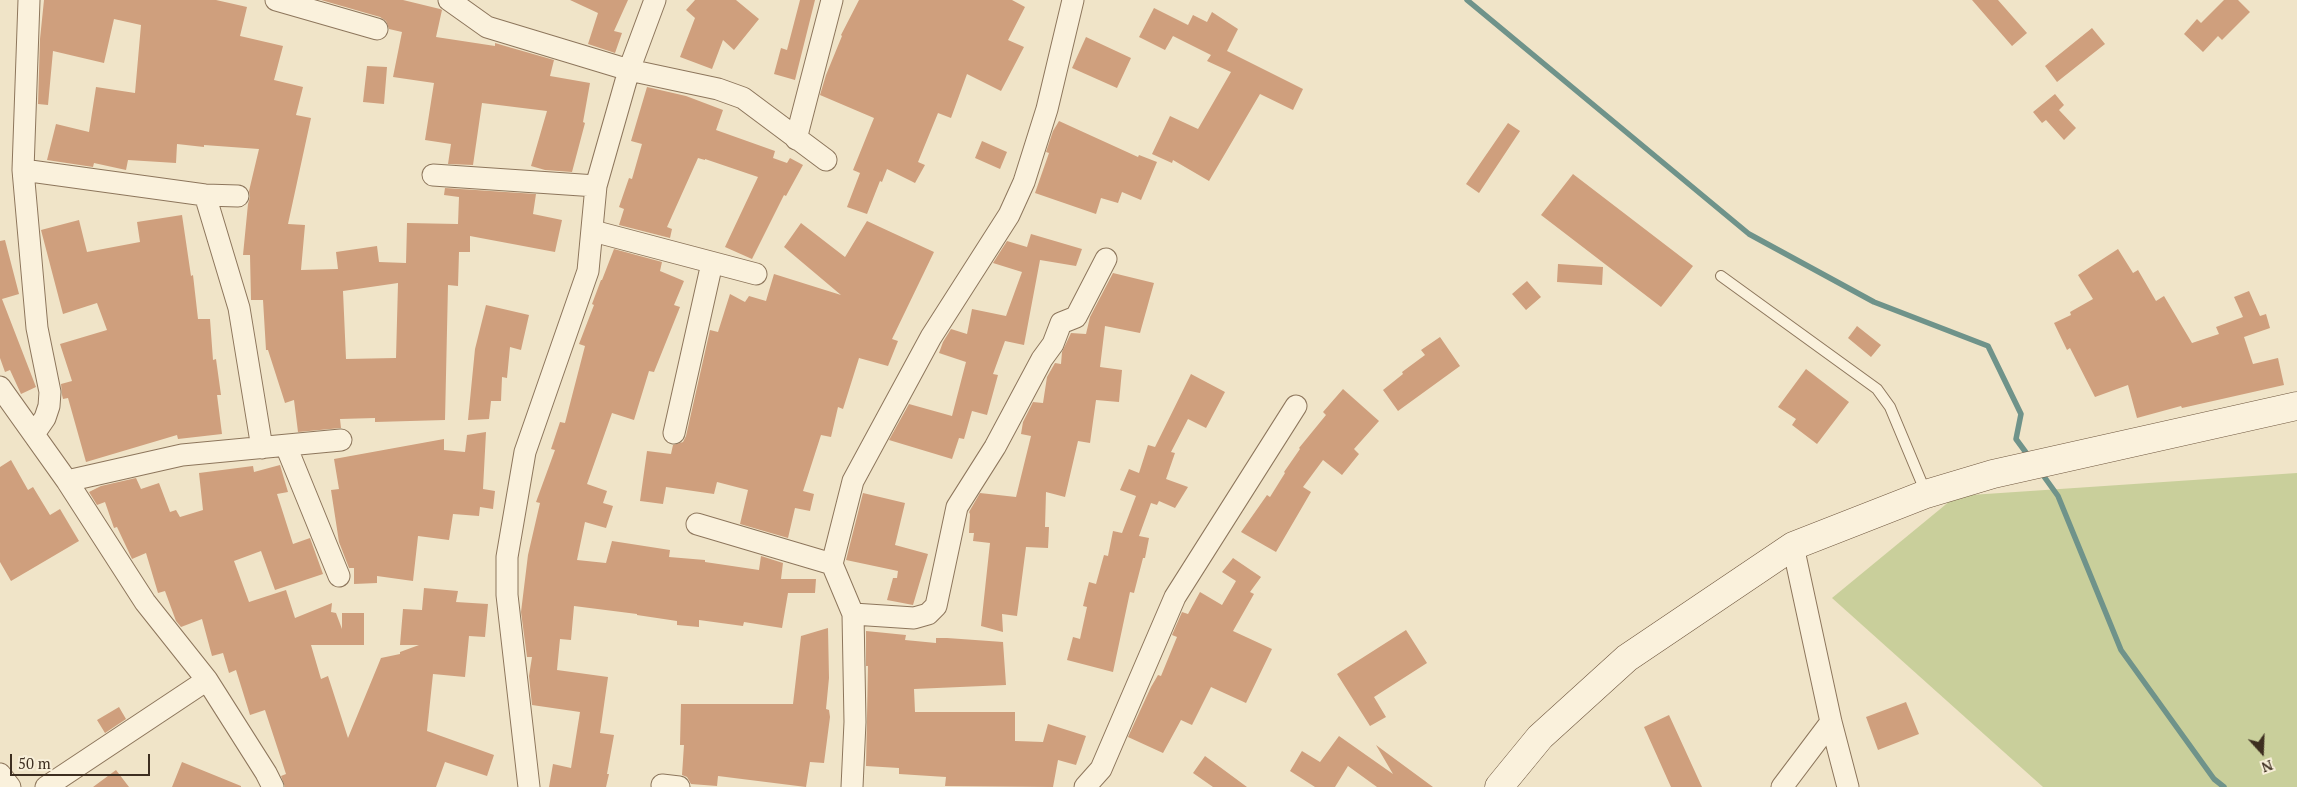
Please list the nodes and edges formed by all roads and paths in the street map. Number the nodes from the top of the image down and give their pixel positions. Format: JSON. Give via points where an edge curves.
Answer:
{"nodes":[{"id":1,"x":29,"y":0,"type":"edge"},
{"id":2,"x":276,"y":0,"type":"edge"},
{"id":3,"x":449,"y":0,"type":"edge"},
{"id":4,"x":655,"y":0,"type":"edge"},
{"id":5,"x":832,"y":0,"type":"edge"},
{"id":6,"x":1073,"y":0,"type":"edge"},
{"id":7,"x":377,"y":29,"type":"dead end"},
{"id":8,"x":629,"y":70,"type":"junction"},
{"id":9,"x":796,"y":139,"type":"junction"},
{"id":10,"x":826,"y":160,"type":"dead end"},
{"id":11,"x":23,"y":170,"type":"junction"},
{"id":12,"x":433,"y":175,"type":"dead end"},
{"id":13,"x":596,"y":186,"type":"junction"},
{"id":14,"x":205,"y":195,"type":"junction"},
{"id":15,"x":238,"y":196,"type":"dead end"},
{"id":16,"x":593,"y":232,"type":"junction"},
{"id":17,"x":1106,"y":259,"type":"dead end"},
{"id":18,"x":712,"y":263,"type":"junction"},
{"id":19,"x":756,"y":274,"type":"dead end"},
{"id":20,"x":1721,"y":276,"type":"dead end"},
{"id":21,"x":0,"y":387,"type":"edge"},
{"id":22,"x":1296,"y":406,"type":"dead end"},
{"id":23,"x":2297,"y":406,"type":"edge"},
{"id":24,"x":674,"y":433,"type":"dead end"},
{"id":25,"x":34,"y":434,"type":"junction"},
{"id":26,"x":341,"y":440,"type":"dead end"},
{"id":27,"x":286,"y":446,"type":"junction"},
{"id":28,"x":262,"y":448,"type":"junction"},
{"id":29,"x":67,"y":481,"type":"junction"},
{"id":30,"x":1926,"y":494,"type":"junction"},
{"id":31,"x":698,"y":524,"type":"dead end"},
{"id":32,"x":1793,"y":546,"type":"junction"},
{"id":33,"x":832,"y":564,"type":"junction"},
{"id":34,"x":339,"y":576,"type":"dead end"},
{"id":35,"x":853,"y":614,"type":"junction"},
{"id":36,"x":207,"y":680,"type":"junction"},
{"id":37,"x":1831,"y":722,"type":"junction"},
{"id":38,"x":0,"y":774,"type":"edge"},
{"id":39,"x":10,"y":787,"type":"edge"},
{"id":40,"x":46,"y":787,"type":"edge"},
{"id":41,"x":273,"y":787,"type":"edge"},
{"id":42,"x":529,"y":787,"type":"edge"},
{"id":43,"x":852,"y":787,"type":"edge"},
{"id":44,"x":1085,"y":787,"type":"edge"},
{"id":45,"x":1499,"y":787,"type":"edge"},
{"id":46,"x":1782,"y":787,"type":"edge"},
{"id":47,"x":1848,"y":787,"type":"edge"}],
"edges":[{"from":1,"to":11,"type":"street"},
{"from":2,"to":7,"type":"street"},
{"from":3,"to":8,"type":"street","via":[[487,27]]},
{"from":4,"to":8,"type":"street"},
{"from":5,"to":9,"type":"street"},
{"from":6,"to":33,"type":"street","via":[[1047,109],[1024,182],[1009,215],[931,338],[853,481]]},
{"from":8,"to":9,"type":"street","via":[[718,89],[743,98]]},
{"from":8,"to":13,"type":"street"},
{"from":9,"to":10,"type":"street"},
{"from":11,"to":14,"type":"street"},
{"from":11,"to":25,"type":"street","via":[[37,328],[50,392],[45,418]]},
{"from":12,"to":13,"type":"street"},
{"from":13,"to":16,"type":"street"},
{"from":14,"to":15,"type":"street"},
{"from":14,"to":28,"type":"street","via":[[239,308]]},
{"from":16,"to":18,"type":"street"},
{"from":16,"to":42,"type":"street","via":[[588,271],[525,452],[507,557],[507,595]]},
{"from":17,"to":35,"type":"street","via":[[1076,317],[1061,324],[995,447],[957,508],[936,606],[928,614],[914,618]]},
{"from":18,"to":19,"type":"street"},
{"from":18,"to":24,"type":"street"},
{"from":20,"to":30,"type":"lane","via":[[1877,389],[1890,407]]},
{"from":21,"to":25,"type":"street"},
{"from":22,"to":44,"type":"street","via":[[1175,597],[1101,769]]},
{"from":23,"to":30,"type":"main road","via":[[2083,452]]},
{"from":25,"to":29,"type":"street"},
{"from":26,"to":27,"type":"street"},
{"from":27,"to":28,"type":"street"},
{"from":27,"to":34,"type":"street"},
{"from":28,"to":29,"type":"street","via":[[182,455]]},
{"from":29,"to":36,"type":"street","via":[[145,602]]},
{"from":30,"to":32,"type":"main road"},
{"from":31,"to":33,"type":"street"},
{"from":32,"to":37,"type":"street"},
{"from":32,"to":45,"type":"main road","via":[[1627,658],[1540,737]]},
{"from":33,"to":35,"type":"street"},
{"from":35,"to":43,"type":"street","via":[[855,722]]},
{"from":36,"to":40,"type":"street"},
{"from":36,"to":41,"type":"street"},
{"from":37,"to":46,"type":"street"},
{"from":37,"to":47,"type":"street"},
{"from":38,"to":39,"type":"street"}]}
